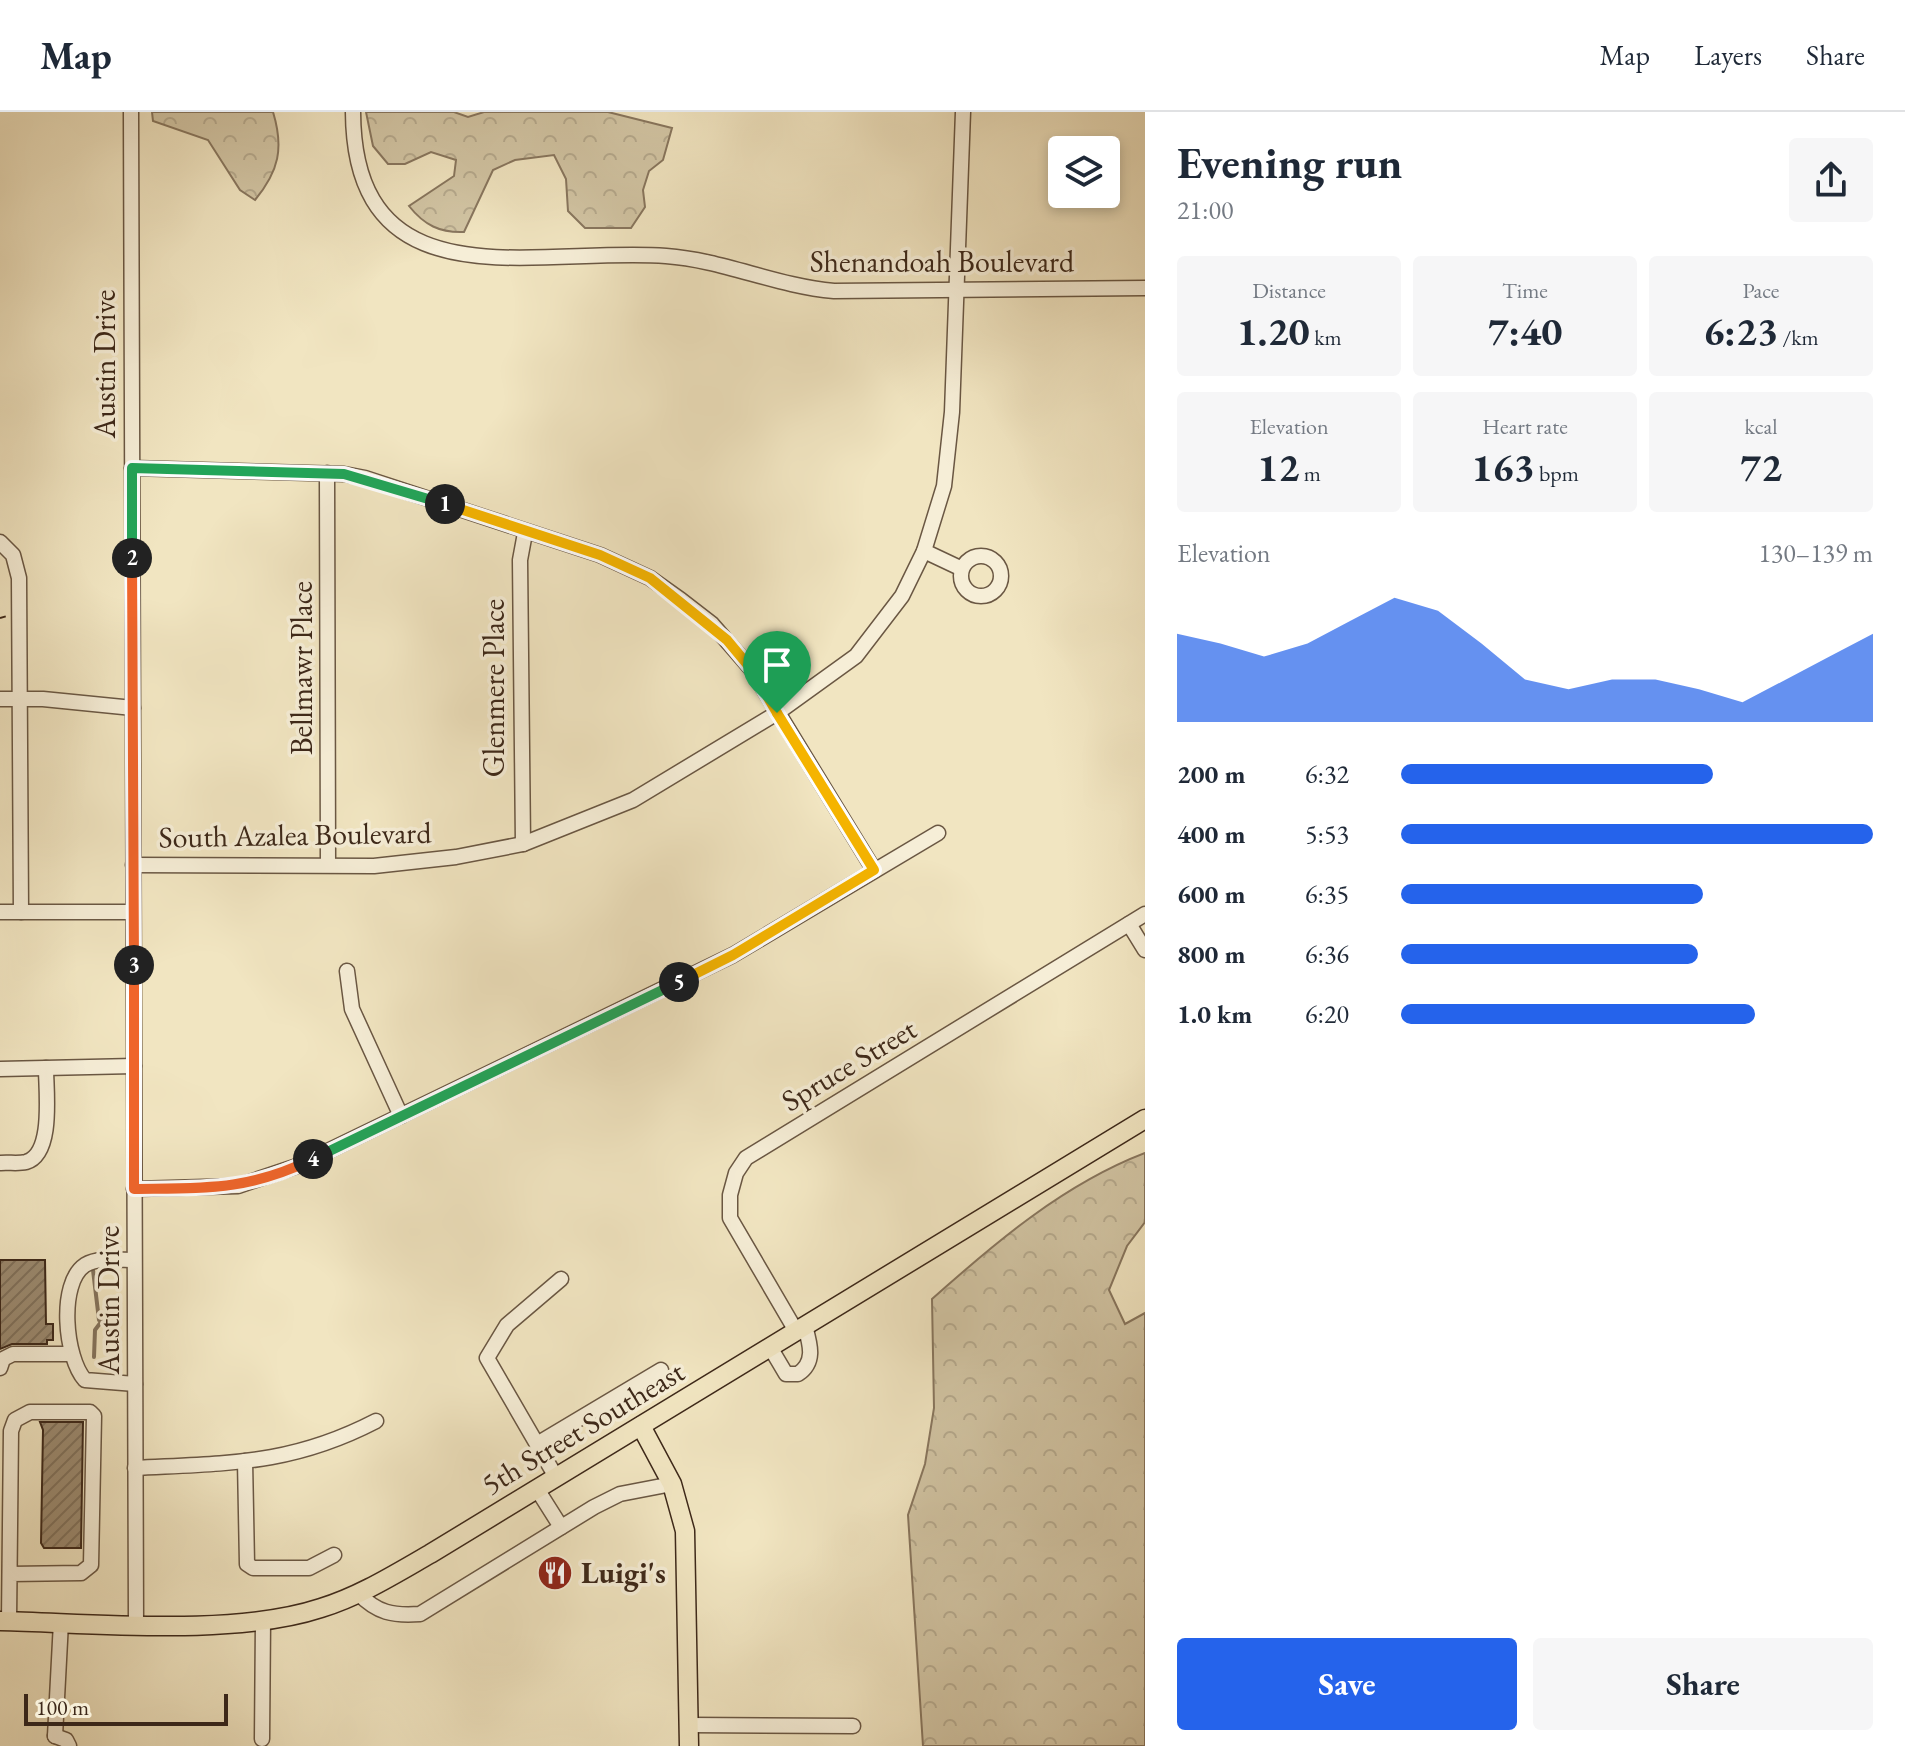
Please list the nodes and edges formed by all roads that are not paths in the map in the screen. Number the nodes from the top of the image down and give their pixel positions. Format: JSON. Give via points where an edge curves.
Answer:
{"nodes":[{"id":1,"x":131,"y":112,"type":"edge"},
{"id":2,"x":353,"y":112,"type":"edge"},
{"id":3,"x":963,"y":112,"type":"edge"},
{"id":4,"x":1145,"y":288,"type":"edge"},
{"id":5,"x":955,"y":291,"type":"junction"},
{"id":6,"x":132,"y":468,"type":"junction"},
{"id":7,"x":327,"y":473,"type":"junction"},
{"id":8,"x":525,"y":533,"type":"junction"},
{"id":9,"x":0,"y":542,"type":"edge"},
{"id":10,"x":924,"y":551,"type":"junction"},
{"id":11,"x":960,"y":568,"type":"dead end"},
{"id":12,"x":0,"y":699,"type":"edge"},
{"id":13,"x":21,"y":699,"type":"junction"},
{"id":14,"x":133,"y":708,"type":"junction"},
{"id":15,"x":777,"y":713,"type":"junction"},
{"id":16,"x":938,"y":833,"type":"dead end"},
{"id":17,"x":523,"y":844,"type":"junction"},
{"id":18,"x":328,"y":863,"type":"junction"},
{"id":19,"x":133,"y":865,"type":"junction"},
{"id":20,"x":874,"y":870,"type":"junction"},
{"id":21,"x":0,"y":912,"type":"edge"},
{"id":22,"x":21,"y":912,"type":"junction"},
{"id":23,"x":133,"y":912,"type":"junction"},
{"id":24,"x":1145,"y":914,"type":"edge"},
{"id":25,"x":1129,"y":924,"type":"junction"},
{"id":26,"x":1145,"y":950,"type":"edge"},
{"id":27,"x":347,"y":971,"type":"dead end"},
{"id":28,"x":134,"y":1066,"type":"junction"},
{"id":29,"x":46,"y":1068,"type":"junction"},
{"id":30,"x":0,"y":1069,"type":"edge"},
{"id":31,"x":401,"y":1116,"type":"junction"},
{"id":32,"x":1145,"y":1119,"type":"edge"},
{"id":33,"x":0,"y":1163,"type":"edge"},
{"id":34,"x":134,"y":1189,"type":"junction"},
{"id":35,"x":134,"y":1260,"type":"junction"},
{"id":36,"x":561,"y":1279,"type":"dead end"},
{"id":37,"x":800,"y":1328,"type":"junction"},
{"id":38,"x":770,"y":1347,"type":"junction"},
{"id":39,"x":70,"y":1354,"type":"junction"},
{"id":40,"x":0,"y":1368,"type":"edge"},
{"id":41,"x":661,"y":1370,"type":"dead end"},
{"id":42,"x":135,"y":1384,"type":"junction"},
{"id":43,"x":376,"y":1421,"type":"dead end"},
{"id":44,"x":641,"y":1426,"type":"junction"},
{"id":45,"x":537,"y":1444,"type":"junction"},
{"id":46,"x":245,"y":1461,"type":"junction"},
{"id":47,"x":135,"y":1468,"type":"junction"},
{"id":48,"x":556,"y":1477,"type":"junction"},
{"id":49,"x":672,"y":1484,"type":"junction"},
{"id":50,"x":537,"y":1489,"type":"junction"},
{"id":51,"x":561,"y":1527,"type":"junction"},
{"id":52,"x":334,"y":1555,"type":"dead end"},
{"id":53,"x":10,"y":1574,"type":"junction"},
{"id":54,"x":358,"y":1593,"type":"junction"},
{"id":55,"x":263,"y":1620,"type":"junction"},
{"id":56,"x":5,"y":1621,"type":"edge"},
{"id":57,"x":61,"y":1622,"type":"junction"},
{"id":58,"x":136,"y":1623,"type":"junction"},
{"id":59,"x":689,"y":1725,"type":"junction"},
{"id":60,"x":853,"y":1726,"type":"dead end"},
{"id":61,"x":49,"y":1741,"type":"edge"},
{"id":62,"x":262,"y":1744,"type":"edge"},
{"id":63,"x":69,"y":1746,"type":"edge"},
{"id":64,"x":689,"y":1746,"type":"edge"}],
"edges":[{"from":1,"to":6,"type":"street","name":"Austin Drive"},
{"from":2,"to":5,"type":"street","name":"Shenandoah Boulevard","via":[[355,152],[368,192],[408,236],[441,252],[494,257],[670,256],[798,288]]},
{"from":3,"to":5,"type":"street","name":"South Azalea Boulevard"},
{"from":4,"to":5,"type":"street","name":"Shenandoah Boulevard"},
{"from":5,"to":10,"type":"street","name":"South Azalea Boulevard","via":[[948,461]]},
{"from":6,"to":7,"type":"street"},
{"from":6,"to":14,"type":"street","name":"Austin Drive"},
{"from":7,"to":8,"type":"street","via":[[365,478]]},
{"from":7,"to":18,"type":"street","name":"Bellmawr Place"},
{"from":8,"to":15,"type":"street","via":[[626,566],[681,600],[727,640]]},
{"from":8,"to":17,"type":"street","name":"Glenmere Place","via":[[520,560]]},
{"from":9,"to":13,"type":"street","via":[[18,567]]},
{"from":10,"to":11,"type":"street"},
{"from":10,"to":15,"type":"street","name":"South Azalea Boulevard","via":[[873,639],[835,675]]},
{"from":12,"to":13,"type":"street"},
{"from":13,"to":14,"type":"street"},
{"from":13,"to":22,"type":"street"},
{"from":14,"to":19,"type":"street","name":"Austin Drive"},
{"from":15,"to":17,"type":"street","name":"South Azalea Boulevard","via":[[633,800]]},
{"from":15,"to":20,"type":"street"},
{"from":16,"to":20,"type":"street"},
{"from":17,"to":18,"type":"street","name":"South Azalea Boulevard","via":[[410,863]]},
{"from":18,"to":19,"type":"street","name":"South Azalea Boulevard"},
{"from":19,"to":23,"type":"street","name":"Austin Drive"},
{"from":20,"to":31,"type":"street","via":[[733,955]]},
{"from":21,"to":22,"type":"street"},
{"from":22,"to":23,"type":"street"},
{"from":23,"to":28,"type":"street","name":"Austin Drive"},
{"from":24,"to":25,"type":"street","name":"Spruce Street"},
{"from":25,"to":26,"type":"street"},
{"from":25,"to":37,"type":"street","name":"Spruce Street","via":[[746,1158],[730,1195],[730,1218]]},
{"from":27,"to":31,"type":"street","via":[[352,1009]]},
{"from":28,"to":29,"type":"street"},
{"from":28,"to":34,"type":"street","name":"Austin Drive"},
{"from":29,"to":30,"type":"street"},
{"from":29,"to":33,"type":"street","via":[[46,1134],[39,1152],[27,1162]]},
{"from":31,"to":34,"type":"street","via":[[255,1183]]},
{"from":32,"to":37,"type":"main road","name":"5th Street Southeast"},
{"from":34,"to":35,"type":"street","name":"Austin Drive"},
{"from":35,"to":39,"type":"street","via":[[94,1261],[76,1275],[70,1287]]},
{"from":35,"to":42,"type":"street","name":"Austin Drive"},
{"from":36,"to":45,"type":"street","via":[[507,1325],[487,1358]]},
{"from":37,"to":38,"type":"main road","name":"5th Street Southeast"},
{"from":37,"to":38,"type":"street","via":[[811,1346],[810,1361],[798,1374],[786,1374]]},
{"from":38,"to":44,"type":"main road","name":"5th Street Southeast"},
{"from":39,"to":40,"type":"street","via":[[13,1354]]},
{"from":39,"to":42,"type":"street","via":[[85,1380]]},
{"from":41,"to":45,"type":"street"},
{"from":42,"to":47,"type":"street","name":"Austin Drive"},
{"from":43,"to":46,"type":"street","via":[[336,1442],[281,1458]]},
{"from":44,"to":48,"type":"main road","name":"5th Street Southeast"},
{"from":44,"to":49,"type":"main road"},
{"from":45,"to":48,"type":"street"},
{"from":46,"to":47,"type":"street"},
{"from":46,"to":52,"type":"street","via":[[247,1564],[309,1568]]},
{"from":47,"to":58,"type":"street","name":"Austin Drive"},
{"from":48,"to":50,"type":"main road","name":"5th Street Southeast"},
{"from":49,"to":51,"type":"street","via":[[620,1494]]},
{"from":49,"to":59,"type":"main road","via":[[685,1531]]},
{"from":50,"to":51,"type":"street"},
{"from":50,"to":54,"type":"main road","name":"5th Street Southeast"},
{"from":51,"to":54,"type":"street","via":[[420,1614],[380,1611]]},
{"from":53,"to":53,"type":"street","via":[[15,1420],[30,1412],[90,1412],[91,1565],[81,1573]]},
{"from":53,"to":56,"type":"street"},
{"from":54,"to":55,"type":"main road","name":"5th Street Southeast","via":[[320,1609]]},
{"from":55,"to":58,"type":"main road","name":"5th Street Southeast"},
{"from":55,"to":62,"type":"street"},
{"from":56,"to":57,"type":"main road","name":"5th Street Southeast"},
{"from":57,"to":58,"type":"main road","name":"5th Street Southeast"},
{"from":57,"to":61,"type":"street"},
{"from":59,"to":60,"type":"street"},
{"from":59,"to":64,"type":"main road"},
{"from":61,"to":63,"type":"street","via":[[66,1740]]}]}
